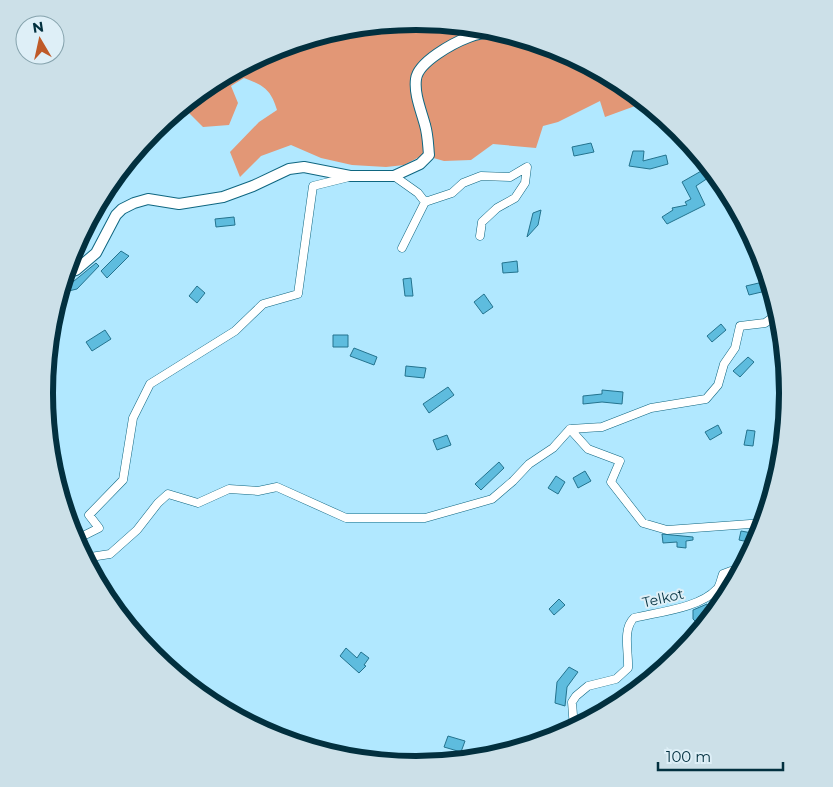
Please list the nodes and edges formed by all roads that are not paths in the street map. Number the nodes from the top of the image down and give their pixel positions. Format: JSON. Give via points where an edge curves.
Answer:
{"nodes":[{"id":1,"x":476,"y":35,"type":"edge"},
{"id":2,"x":350,"y":176,"type":"junction"},
{"id":3,"x":394,"y":176,"type":"junction"},
{"id":4,"x":425,"y":202,"type":"junction"},
{"id":5,"x":480,"y":236,"type":"dead end"},
{"id":6,"x":402,"y":248,"type":"dead end"},
{"id":7,"x":75,"y":270,"type":"edge"},
{"id":8,"x":772,"y":318,"type":"edge"},
{"id":9,"x":570,"y":429,"type":"junction"},
{"id":10,"x":756,"y":524,"type":"edge"},
{"id":11,"x":82,"y":536,"type":"edge"},
{"id":12,"x":92,"y":557,"type":"edge"},
{"id":13,"x":733,"y":571,"type":"edge"},
{"id":14,"x":718,"y":588,"type":"junction"},
{"id":15,"x":723,"y":588,"type":"edge"},
{"id":16,"x":573,"y":722,"type":"edge"}],
"edges":[{"from":1,"to":3,"type":"street","via":[[426,62],[416,77],[429,155],[420,164]]},
{"from":2,"to":3,"type":"street"},
{"from":2,"to":7,"type":"street","via":[[304,167],[289,169],[223,197],[179,204],[148,200],[134,203],[116,215],[96,253]]},
{"from":2,"to":11,"type":"street","via":[[313,186],[298,294],[263,304],[235,331],[150,384],[133,418],[123,480],[89,514],[99,528]]},
{"from":3,"to":4,"type":"street"},
{"from":4,"to":5,"type":"street","via":[[452,193],[463,182],[481,176],[510,177],[527,166],[525,183],[515,198],[482,222]]},
{"from":4,"to":6,"type":"street"},
{"from":8,"to":9,"type":"street","via":[[765,323],[740,326],[736,348],[724,364],[718,385],[706,399],[651,408],[602,427]]},
{"from":9,"to":10,"type":"street","via":[[588,449],[620,461],[612,482],[643,523],[667,530]]},
{"from":9,"to":12,"type":"street","via":[[554,448],[529,464],[492,499],[425,518],[346,518],[277,487],[258,491],[229,489],[198,503],[168,494],[137,530],[110,554]]},
{"from":13,"to":14,"type":"street","name":"Telkot","via":[[723,574]]},
{"from":14,"to":15,"type":"street"},
{"from":14,"to":16,"type":"street","name":"Telkot","via":[[700,601],[629,622],[628,668],[616,679],[588,686],[576,696],[572,702]]}]}
